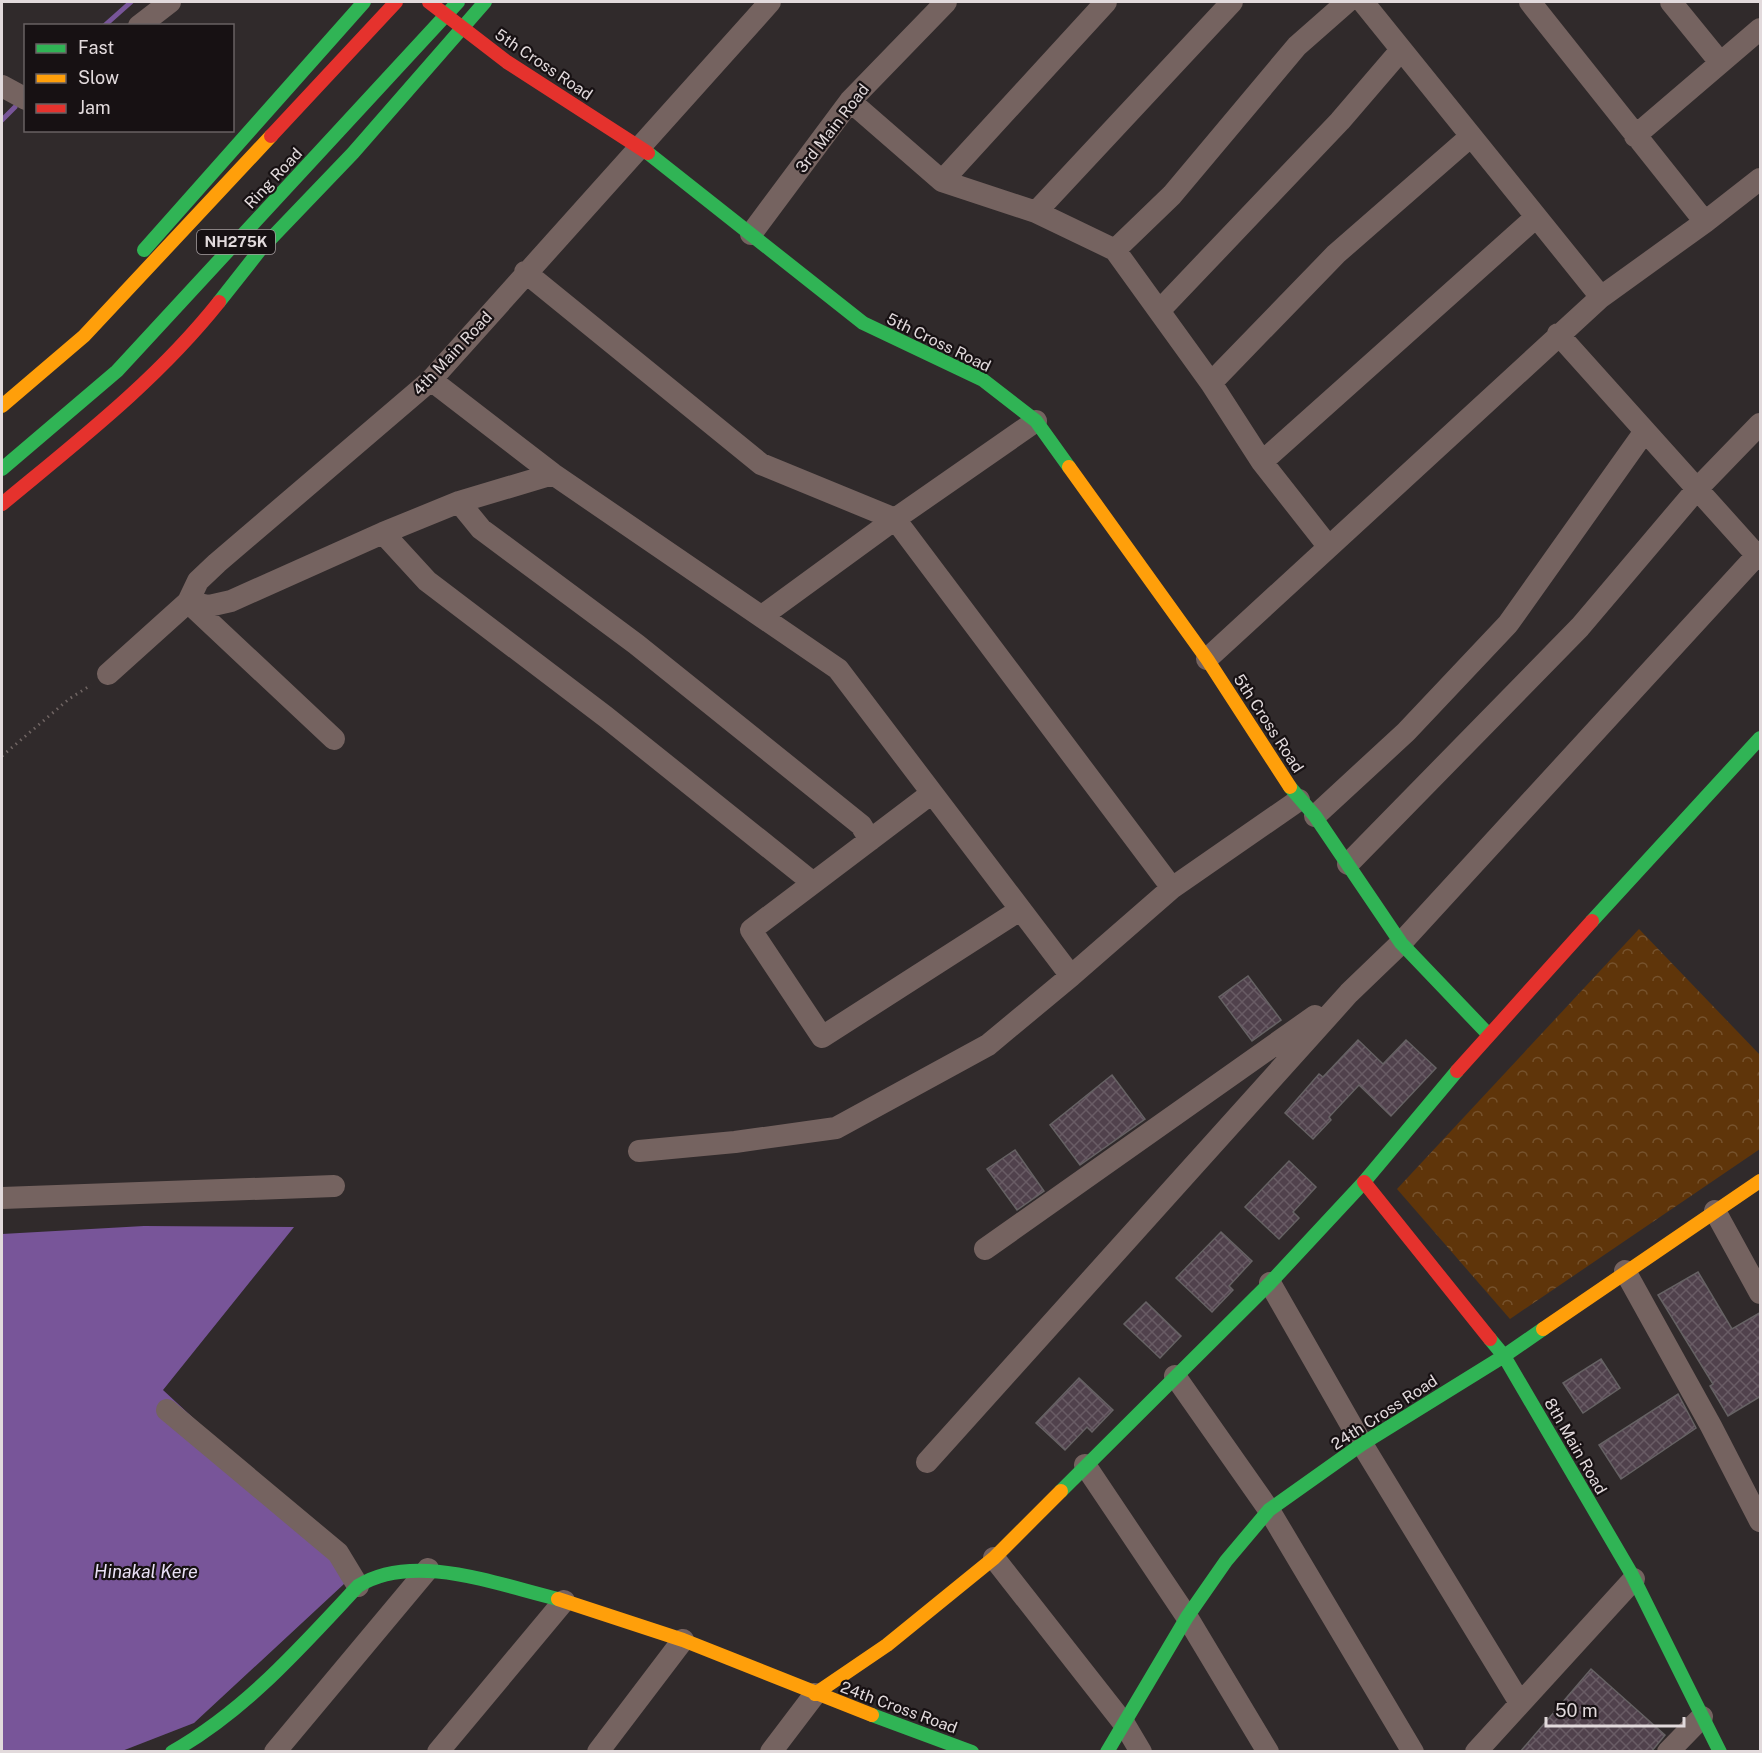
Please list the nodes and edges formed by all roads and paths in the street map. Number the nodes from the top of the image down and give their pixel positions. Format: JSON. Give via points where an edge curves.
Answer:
{"nodes":[{"id":1,"x":170,"y":2,"type":"edge"},
{"id":2,"x":364,"y":2,"type":"edge"},
{"id":3,"x":396,"y":2,"type":"edge"},
{"id":4,"x":429,"y":2,"type":"edge"},
{"id":5,"x":458,"y":2,"type":"edge"},
{"id":6,"x":485,"y":2,"type":"edge"},
{"id":7,"x":770,"y":2,"type":"edge"},
{"id":8,"x":946,"y":2,"type":"edge"},
{"id":9,"x":1106,"y":2,"type":"edge"},
{"id":10,"x":1233,"y":2,"type":"edge"},
{"id":11,"x":1347,"y":2,"type":"edge"},
{"id":12,"x":1362,"y":2,"type":"edge"},
{"id":13,"x":1530,"y":2,"type":"edge"},
{"id":14,"x":1671,"y":2,"type":"edge"},
{"id":15,"x":446,"y":14,"type":"junction"},
{"id":16,"x":142,"y":24,"type":"edge"},
{"id":17,"x":462,"y":26,"type":"junction"},
{"id":18,"x":1761,"y":29,"type":"edge"},
{"id":19,"x":1401,"y":50,"type":"junction"},
{"id":20,"x":1719,"y":61,"type":"junction"},
{"id":21,"x":2,"y":86,"type":"edge"},
{"id":22,"x":24,"y":98,"type":"edge"},
{"id":23,"x":850,"y":101,"type":"junction"},
{"id":24,"x":1635,"y":136,"type":"junction"},
{"id":25,"x":1470,"y":137,"type":"junction"},
{"id":26,"x":638,"y":145,"type":"junction"},
{"id":27,"x":1761,"y":179,"type":"edge"},
{"id":28,"x":942,"y":181,"type":"junction"},
{"id":29,"x":1036,"y":212,"type":"junction"},
{"id":30,"x":1535,"y":218,"type":"junction"},
{"id":31,"x":1705,"y":222,"type":"junction"},
{"id":32,"x":751,"y":234,"type":"junction"},
{"id":33,"x":1115,"y":250,"type":"junction"},
{"id":34,"x":525,"y":272,"type":"junction"},
{"id":35,"x":1600,"y":297,"type":"junction"},
{"id":36,"x":1160,"y":310,"type":"junction"},
{"id":37,"x":1558,"y":334,"type":"junction"},
{"id":38,"x":10,"y":380,"type":"dead end"},
{"id":39,"x":431,"y":380,"type":"junction"},
{"id":40,"x":1211,"y":383,"type":"junction"},
{"id":41,"x":2,"y":406,"type":"edge"},
{"id":42,"x":1036,"y":421,"type":"junction"},
{"id":43,"x":1761,"y":424,"type":"edge"},
{"id":44,"x":1645,"y":431,"type":"junction"},
{"id":45,"x":1262,"y":462,"type":"junction"},
{"id":46,"x":2,"y":469,"type":"edge"},
{"id":47,"x":553,"y":474,"type":"junction"},
{"id":48,"x":1697,"y":489,"type":"junction"},
{"id":49,"x":459,"y":502,"type":"junction"},
{"id":50,"x":2,"y":504,"type":"edge"},
{"id":51,"x":895,"y":519,"type":"junction"},
{"id":52,"x":383,"y":533,"type":"junction"},
{"id":53,"x":1328,"y":546,"type":"junction"},
{"id":54,"x":1760,"y":555,"type":"edge"},
{"id":55,"x":188,"y":602,"type":"junction"},
{"id":56,"x":762,"y":616,"type":"junction"},
{"id":57,"x":1207,"y":659,"type":"junction"},
{"id":58,"x":108,"y":674,"type":"joint"},
{"id":59,"x":1761,"y":738,"type":"edge"},
{"id":60,"x":334,"y":739,"type":"dead end"},
{"id":61,"x":2,"y":756,"type":"edge"},
{"id":62,"x":932,"y":793,"type":"junction"},
{"id":63,"x":1299,"y":800,"type":"junction"},
{"id":64,"x":1315,"y":816,"type":"junction"},
{"id":65,"x":870,"y":840,"type":"junction"},
{"id":66,"x":1348,"y":864,"type":"junction"},
{"id":67,"x":812,"y":882,"type":"junction"},
{"id":68,"x":1172,"y":888,"type":"junction"},
{"id":69,"x":1020,"y":910,"type":"junction"},
{"id":70,"x":1401,"y":943,"type":"junction"},
{"id":71,"x":1071,"y":976,"type":"junction"},
{"id":72,"x":1348,"y":993,"type":"junction"},
{"id":73,"x":1488,"y":1034,"type":"junction"},
{"id":74,"x":639,"y":1151,"type":"dead end"},
{"id":75,"x":1761,"y":1181,"type":"edge"},
{"id":76,"x":1364,"y":1182,"type":"junction"},
{"id":77,"x":334,"y":1186,"type":"dead end"},
{"id":78,"x":2,"y":1198,"type":"edge"},
{"id":79,"x":1715,"y":1211,"type":"junction"},
{"id":80,"x":985,"y":1249,"type":"dead end"},
{"id":81,"x":1625,"y":1271,"type":"junction"},
{"id":82,"x":1270,"y":1283,"type":"junction"},
{"id":83,"x":1761,"y":1293,"type":"edge"},
{"id":84,"x":1504,"y":1356,"type":"junction"},
{"id":85,"x":1175,"y":1376,"type":"junction"},
{"id":86,"x":167,"y":1410,"type":"dead end"},
{"id":87,"x":1362,"y":1444,"type":"junction"},
{"id":88,"x":927,"y":1462,"type":"dead end"},
{"id":89,"x":1085,"y":1465,"type":"junction"},
{"id":90,"x":1269,"y":1510,"type":"junction"},
{"id":91,"x":1761,"y":1521,"type":"edge"},
{"id":92,"x":994,"y":1558,"type":"junction"},
{"id":93,"x":428,"y":1569,"type":"junction"},
{"id":94,"x":1634,"y":1579,"type":"junction"},
{"id":95,"x":358,"y":1586,"type":"junction"},
{"id":96,"x":564,"y":1601,"type":"junction"},
{"id":97,"x":1187,"y":1617,"type":"junction"},
{"id":98,"x":683,"y":1640,"type":"junction"},
{"id":99,"x":815,"y":1694,"type":"junction"},
{"id":100,"x":1520,"y":1704,"type":"junction"},
{"id":101,"x":1702,"y":1716,"type":"junction"},
{"id":102,"x":1125,"y":1725,"type":"junction"},
{"id":103,"x":172,"y":1752,"type":"edge"},
{"id":104,"x":275,"y":1752,"type":"edge"},
{"id":105,"x":438,"y":1752,"type":"edge"},
{"id":106,"x":598,"y":1752,"type":"edge"},
{"id":107,"x":771,"y":1752,"type":"edge"},
{"id":108,"x":972,"y":1752,"type":"edge"},
{"id":109,"x":1107,"y":1752,"type":"edge"},
{"id":110,"x":1141,"y":1752,"type":"edge"},
{"id":111,"x":1268,"y":1752,"type":"edge"},
{"id":112,"x":1413,"y":1752,"type":"edge"},
{"id":113,"x":1476,"y":1752,"type":"edge"},
{"id":114,"x":1668,"y":1752,"type":"edge"},
{"id":115,"x":1720,"y":1752,"type":"edge"}],
"edges":[{"from":1,"to":16,"type":"street"},
{"from":2,"to":38,"type":"main road","via":[[73,327]]},
{"from":3,"to":41,"type":"main road","name":"Ring Road","number":"NH275K","via":[[84,336]]},
{"from":4,"to":15,"type":"main road","name":"5th Cross Road"},
{"from":5,"to":15,"type":"main road","name":"Ring Road","number":"NH275K"},
{"from":6,"to":17,"type":"main road"},
{"from":7,"to":26,"type":"street","name":"4th Main Road"},
{"from":8,"to":23,"type":"street","name":"3rd Main Road"},
{"from":9,"to":28,"type":"street"},
{"from":10,"to":29,"type":"street"},
{"from":11,"to":33,"type":"street","via":[[1297,46],[1172,195]]},
{"from":12,"to":19,"type":"street"},
{"from":13,"to":24,"type":"street"},
{"from":14,"to":20,"type":"street"},
{"from":15,"to":17,"type":"main road","name":"5th Cross Road"},
{"from":15,"to":46,"type":"main road","name":"Ring Road","number":"NH275K","via":[[117,371]]},
{"from":17,"to":26,"type":"main road","name":"5th Cross Road","via":[[507,62]]},
{"from":17,"to":50,"type":"main road","via":[[353,153],[260,250],[192,336],[117,408]]},
{"from":18,"to":20,"type":"street"},
{"from":19,"to":25,"type":"street"},
{"from":19,"to":36,"type":"street","via":[[1340,122]]},
{"from":20,"to":24,"type":"street"},
{"from":21,"to":22,"type":"street"},
{"from":23,"to":28,"type":"street"},
{"from":23,"to":32,"type":"street","name":"3rd Main Road"},
{"from":24,"to":31,"type":"street"},
{"from":25,"to":30,"type":"street"},
{"from":25,"to":40,"type":"street","via":[[1336,254]]},
{"from":26,"to":32,"type":"main road","name":"5th Cross Road"},
{"from":26,"to":34,"type":"street","name":"4th Main Road"},
{"from":27,"to":31,"type":"street"},
{"from":28,"to":29,"type":"street"},
{"from":29,"to":33,"type":"street"},
{"from":30,"to":35,"type":"street"},
{"from":30,"to":45,"type":"street"},
{"from":31,"to":35,"type":"street"},
{"from":32,"to":42,"type":"main road","name":"5th Cross Road","via":[[863,323],[982,380]]},
{"from":33,"to":36,"type":"street"},
{"from":34,"to":39,"type":"street","name":"4th Main Road"},
{"from":34,"to":51,"type":"street","via":[[761,464]]},
{"from":35,"to":37,"type":"street"},
{"from":36,"to":40,"type":"street"},
{"from":37,"to":44,"type":"street"},
{"from":37,"to":53,"type":"street"},
{"from":39,"to":47,"type":"street"},
{"from":39,"to":55,"type":"street","name":"4th Main Road","via":[[217,563],[198,581]]},
{"from":40,"to":45,"type":"street"},
{"from":42,"to":51,"type":"street"},
{"from":42,"to":57,"type":"main road","name":"5th Cross Road"},
{"from":43,"to":48,"type":"street"},
{"from":44,"to":48,"type":"street"},
{"from":44,"to":64,"type":"street","via":[[1508,624],[1406,732]]},
{"from":45,"to":53,"type":"street"},
{"from":47,"to":49,"type":"street"},
{"from":47,"to":56,"type":"street"},
{"from":48,"to":54,"type":"street"},
{"from":48,"to":66,"type":"street","via":[[1580,627]]},
{"from":49,"to":52,"type":"street"},
{"from":49,"to":65,"type":"street","via":[[481,530],[636,644],[861,825]]},
{"from":51,"to":56,"type":"street"},
{"from":51,"to":68,"type":"street"},
{"from":52,"to":55,"type":"street","via":[[231,601],[209,606]]},
{"from":52,"to":67,"type":"street","via":[[427,581],[606,717]]},
{"from":53,"to":57,"type":"street"},
{"from":54,"to":70,"type":"street"},
{"from":55,"to":58,"type":"street","name":"4th Main Road"},
{"from":55,"to":60,"type":"street"},
{"from":56,"to":62,"type":"street","via":[[838,669]]},
{"from":57,"to":63,"type":"main road","name":"5th Cross Road"},
{"from":58,"to":61,"type":"path","via":[[69,699]]},
{"from":59,"to":73,"type":"main road"},
{"from":62,"to":65,"type":"street"},
{"from":62,"to":69,"type":"street"},
{"from":63,"to":64,"type":"main road","name":"5th Cross Road"},
{"from":63,"to":68,"type":"street"},
{"from":64,"to":66,"type":"main road","name":"5th Cross Road"},
{"from":65,"to":67,"type":"street"},
{"from":66,"to":70,"type":"main road","name":"5th Cross Road"},
{"from":67,"to":69,"type":"street","via":[[751,930],[822,1037]]},
{"from":68,"to":71,"type":"street"},
{"from":69,"to":71,"type":"street"},
{"from":70,"to":72,"type":"street"},
{"from":70,"to":73,"type":"main road","name":"5th Cross Road"},
{"from":71,"to":74,"type":"street","via":[[988,1045],[836,1128]]},
{"from":72,"to":80,"type":"street"},
{"from":72,"to":88,"type":"street"},
{"from":73,"to":76,"type":"main road"},
{"from":75,"to":79,"type":"main road","name":"24th Cross Road"},
{"from":76,"to":82,"type":"main road"},
{"from":76,"to":84,"type":"main road","name":"8th Main Road"},
{"from":77,"to":78,"type":"street"},
{"from":79,"to":81,"type":"main road","name":"24th Cross Road"},
{"from":79,"to":83,"type":"street"},
{"from":81,"to":84,"type":"main road","name":"24th Cross Road"},
{"from":81,"to":91,"type":"street"},
{"from":82,"to":85,"type":"main road"},
{"from":82,"to":87,"type":"street"},
{"from":84,"to":87,"type":"main road","name":"24th Cross Road"},
{"from":84,"to":94,"type":"main road","name":"8th Main Road"},
{"from":85,"to":89,"type":"main road"},
{"from":85,"to":90,"type":"street"},
{"from":86,"to":95,"type":"street","via":[[338,1553]]},
{"from":87,"to":90,"type":"main road","name":"24th Cross Road"},
{"from":87,"to":100,"type":"street"},
{"from":89,"to":92,"type":"main road"},
{"from":89,"to":97,"type":"street"},
{"from":90,"to":97,"type":"main road","name":"24th Cross Road","via":[[1226,1561]]},
{"from":90,"to":112,"type":"street"},
{"from":92,"to":99,"type":"main road","via":[[887,1645]]},
{"from":92,"to":102,"type":"street"},
{"from":93,"to":95,"type":"main road","via":[[374,1576]]},
{"from":93,"to":96,"type":"main road","name":"24th Cross Road"},
{"from":93,"to":104,"type":"street"},
{"from":94,"to":100,"type":"street"},
{"from":94,"to":101,"type":"main road","name":"8th Main Road"},
{"from":95,"to":103,"type":"main road","via":[[238,1708],[196,1740]]},
{"from":96,"to":98,"type":"main road","name":"24th Cross Road"},
{"from":96,"to":105,"type":"street"},
{"from":97,"to":102,"type":"main road","name":"24th Cross Road"},
{"from":97,"to":111,"type":"street"},
{"from":98,"to":99,"type":"main road","name":"24th Cross Road"},
{"from":98,"to":106,"type":"street"},
{"from":99,"to":107,"type":"street"},
{"from":99,"to":108,"type":"main road","name":"24th Cross Road"},
{"from":100,"to":113,"type":"street"},
{"from":101,"to":114,"type":"street"},
{"from":101,"to":115,"type":"main road","name":"8th Main Road"},
{"from":102,"to":109,"type":"main road","name":"24th Cross Road"},
{"from":102,"to":110,"type":"street"}]}
